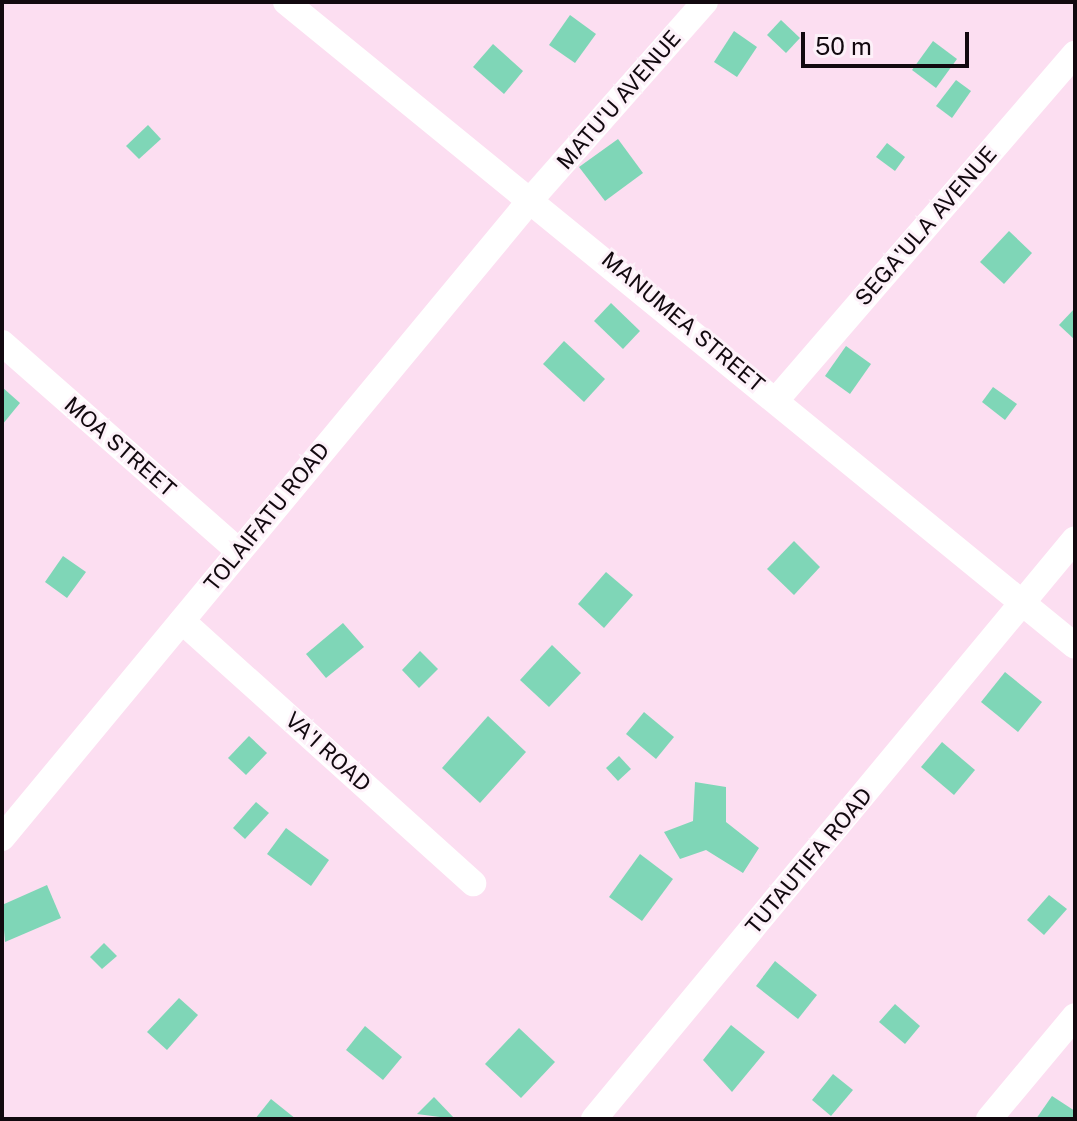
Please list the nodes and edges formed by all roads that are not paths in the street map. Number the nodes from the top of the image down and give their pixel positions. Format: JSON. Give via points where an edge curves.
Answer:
{"nodes":[{"id":1,"x":705,"y":2,"type":"edge"},
{"id":2,"x":303,"y":7,"type":"edge"},
{"id":3,"x":1075,"y":54,"type":"edge"},
{"id":4,"x":533,"y":197,"type":"junction"},
{"id":5,"x":2,"y":343,"type":"edge"},
{"id":6,"x":777,"y":399,"type":"junction"},
{"id":7,"x":1075,"y":539,"type":"edge"},
{"id":8,"x":239,"y":551,"type":"junction"},
{"id":9,"x":1023,"y":603,"type":"junction"},
{"id":10,"x":182,"y":621,"type":"junction"},
{"id":11,"x":1075,"y":646,"type":"edge"},
{"id":12,"x":2,"y":838,"type":"edge"},
{"id":13,"x":473,"y":883,"type":"dead end"},
{"id":14,"x":1075,"y":1016,"type":"edge"},
{"id":15,"x":594,"y":1119,"type":"edge"},
{"id":16,"x":989,"y":1119,"type":"edge"}],
"edges":[{"from":1,"to":4,"type":"street","name":"MATU'U AVENUE"},
{"from":2,"to":4,"type":"street","name":"MANUMEA STREET"},
{"from":3,"to":6,"type":"street","name":"SEGA'ULA AVENUE"},
{"from":4,"to":6,"type":"street","name":"MANUMEA STREET"},
{"from":4,"to":8,"type":"street","name":"TOLAIFATU ROAD"},
{"from":5,"to":8,"type":"street","name":"MOA STREET"},
{"from":6,"to":9,"type":"street","name":"MANUMEA STREET"},
{"from":7,"to":9,"type":"street","name":"TUTAUTIFA ROAD"},
{"from":8,"to":10,"type":"street","name":"TOLAIFATU ROAD"},
{"from":9,"to":11,"type":"street","name":"MANUMEA STREET"},
{"from":9,"to":15,"type":"street","name":"TUTAUTIFA ROAD"},
{"from":10,"to":12,"type":"street","name":"TOLAIFATU ROAD"},
{"from":10,"to":13,"type":"street","name":"VA'I ROAD"},
{"from":14,"to":16,"type":"street"}]}
